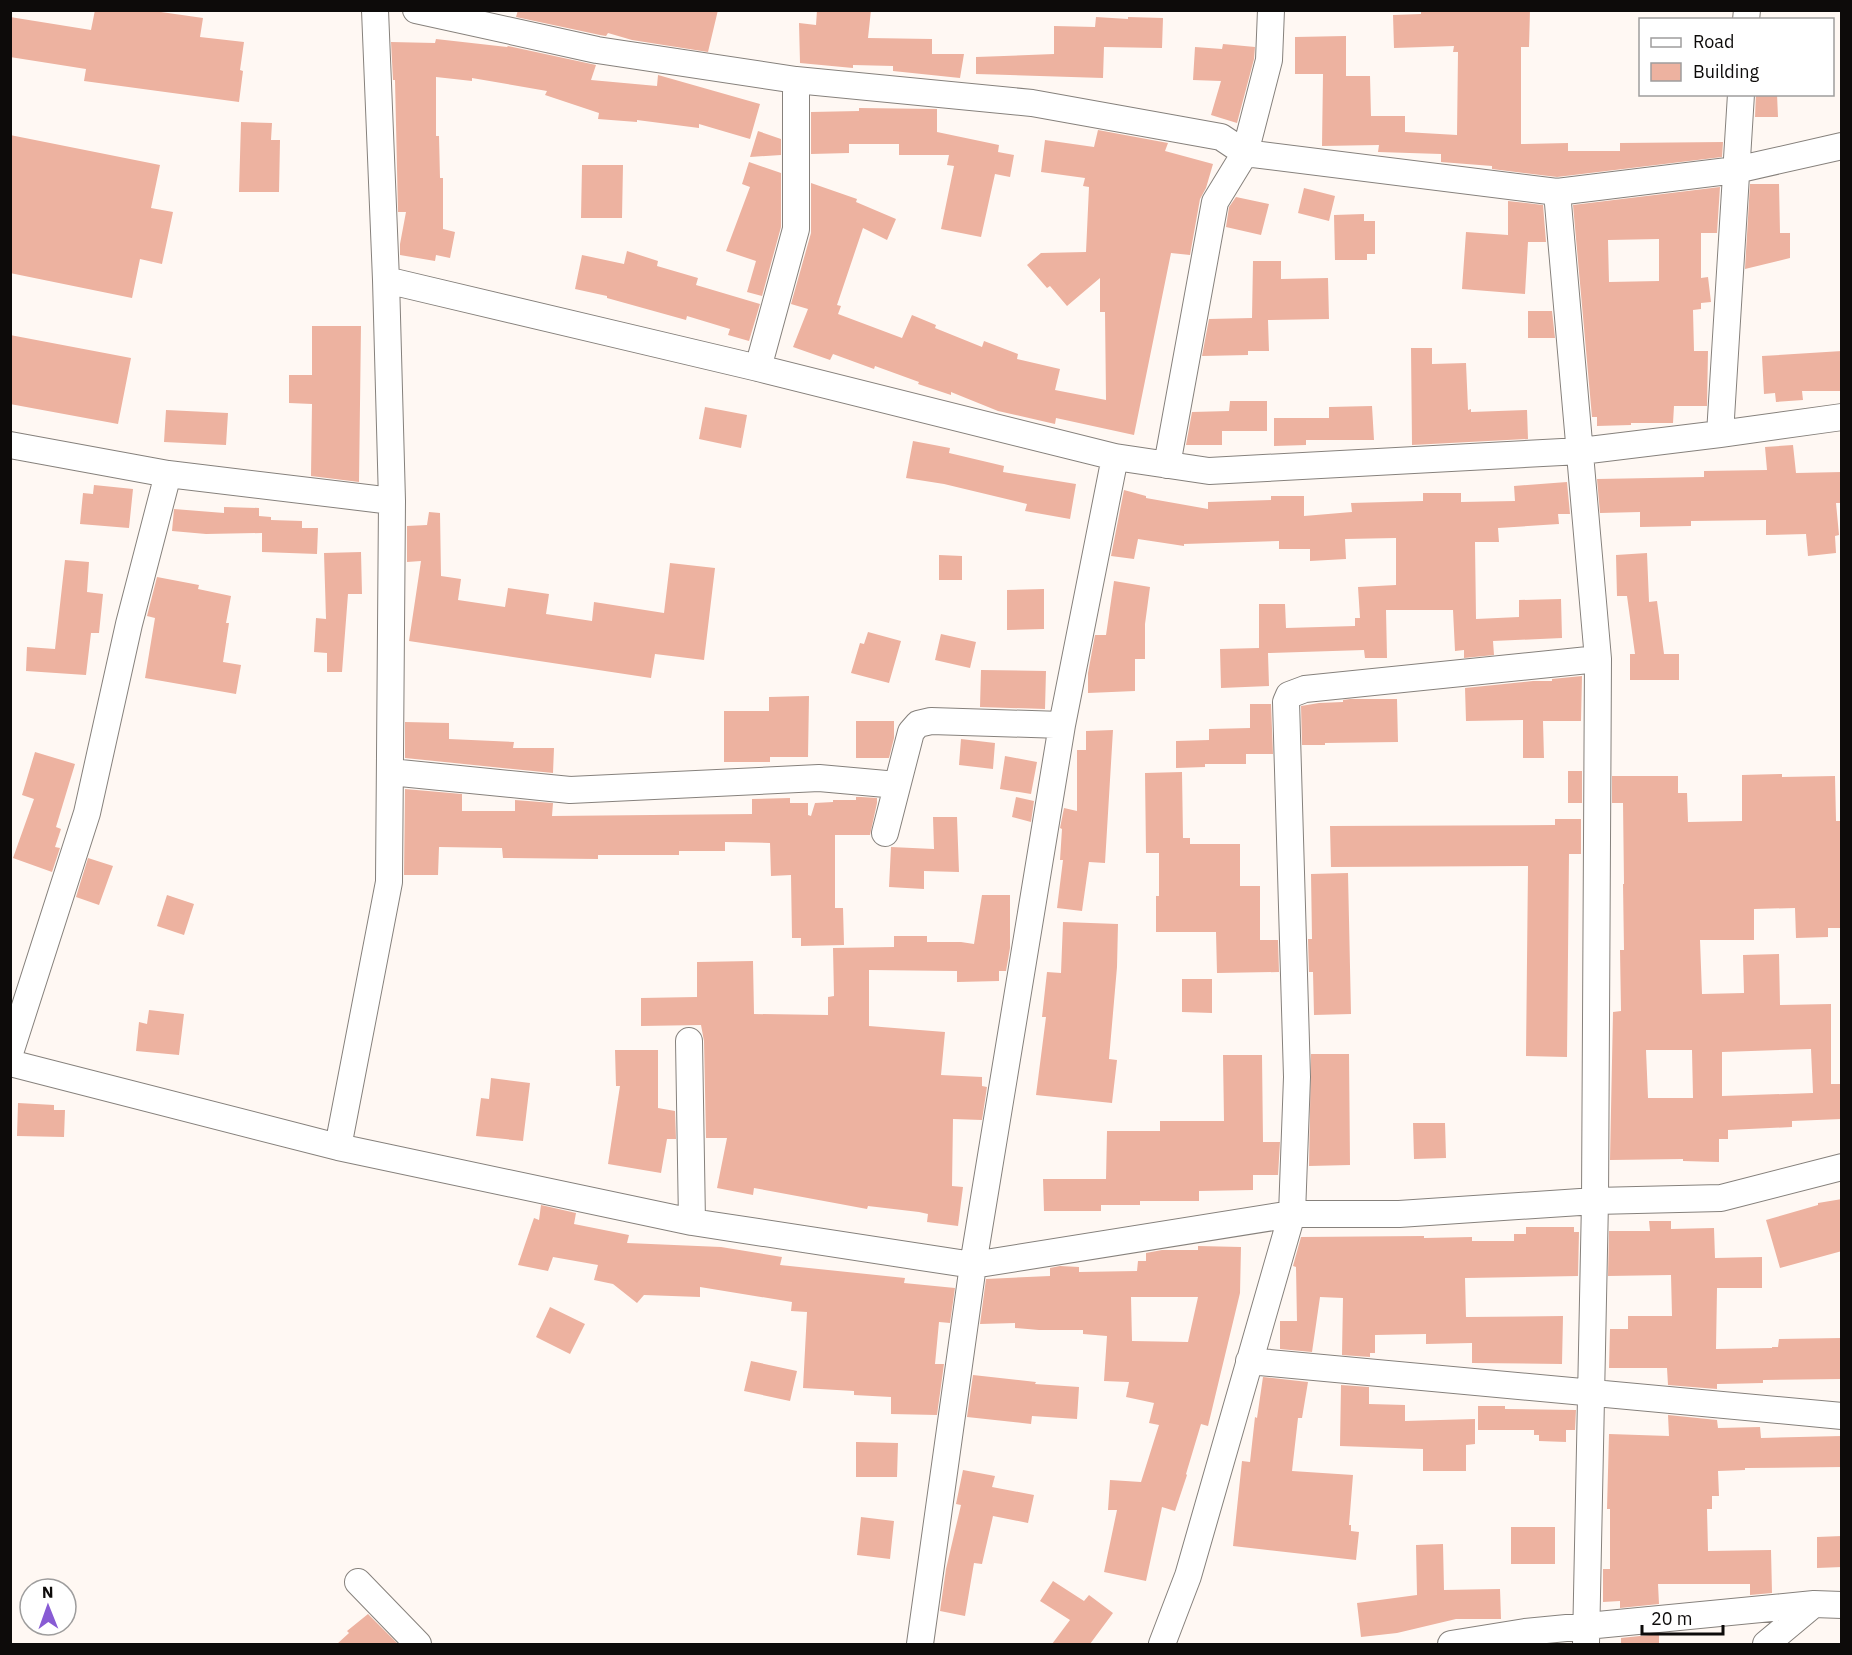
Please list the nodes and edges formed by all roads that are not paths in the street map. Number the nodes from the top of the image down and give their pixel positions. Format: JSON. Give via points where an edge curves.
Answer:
{"nodes":[{"id":1,"x":375,"y":10,"type":"edge"},
{"id":2,"x":416,"y":10,"type":"edge"},
{"id":3,"x":1271,"y":10,"type":"edge"},
{"id":4,"x":795,"y":80,"type":"junction"},
{"id":5,"x":1741,"y":96,"type":"edge"},
{"id":6,"x":1842,"y":146,"type":"edge"},
{"id":7,"x":1245,"y":153,"type":"junction"},
{"id":8,"x":1736,"y":170,"type":"junction"},
{"id":9,"x":1557,"y":192,"type":"junction"},
{"id":10,"x":386,"y":280,"type":"junction"},
{"id":11,"x":758,"y":368,"type":"junction"},
{"id":12,"x":1842,"y":417,"type":"edge"},
{"id":13,"x":1720,"y":434,"type":"junction"},
{"id":14,"x":10,"y":445,"type":"edge"},
{"id":15,"x":1581,"y":450,"type":"junction"},
{"id":16,"x":1116,"y":457,"type":"junction"},
{"id":17,"x":1167,"y":465,"type":"junction"},
{"id":18,"x":168,"y":474,"type":"junction"},
{"id":19,"x":392,"y":501,"type":"junction"},
{"id":20,"x":1598,"y":659,"type":"junction"},
{"id":21,"x":1062,"y":725,"type":"junction"},
{"id":22,"x":390,"y":772,"type":"junction"},
{"id":23,"x":897,"y":785,"type":"junction"},
{"id":24,"x":885,"y":833,"type":"dead end"},
{"id":25,"x":689,"y":1041,"type":"dead end"},
{"id":26,"x":10,"y":1053,"type":"edge"},
{"id":27,"x":10,"y":1063,"type":"edge"},
{"id":28,"x":338,"y":1147,"type":"junction"},
{"id":29,"x":1842,"y":1167,"type":"edge"},
{"id":30,"x":1595,"y":1201,"type":"junction"},
{"id":31,"x":1292,"y":1214,"type":"junction"},
{"id":32,"x":692,"y":1222,"type":"junction"},
{"id":33,"x":973,"y":1265,"type":"junction"},
{"id":34,"x":1249,"y":1361,"type":"junction"},
{"id":35,"x":1591,"y":1392,"type":"junction"},
{"id":36,"x":1842,"y":1416,"type":"edge"},
{"id":37,"x":358,"y":1581,"type":"dead end"},
{"id":38,"x":1814,"y":1604,"type":"junction"},
{"id":39,"x":1842,"y":1605,"type":"edge"},
{"id":40,"x":1586,"y":1635,"type":"edge"},
{"id":41,"x":418,"y":1644,"type":"edge"},
{"id":42,"x":920,"y":1644,"type":"edge"},
{"id":43,"x":1162,"y":1644,"type":"edge"},
{"id":44,"x":1451,"y":1644,"type":"edge"},
{"id":45,"x":1766,"y":1644,"type":"edge"}],
"edges":[{"from":1,"to":10,"type":"street"},
{"from":2,"to":4,"type":"street","via":[[597,50]]},
{"from":3,"to":7,"type":"street","via":[[1269,60]]},
{"from":4,"to":7,"type":"street","via":[[1032,103],[1221,137]]},
{"from":4,"to":11,"type":"street","via":[[796,229]]},
{"from":5,"to":8,"type":"street"},
{"from":6,"to":8,"type":"street"},
{"from":7,"to":9,"type":"street"},
{"from":7,"to":17,"type":"street","via":[[1215,202]]},
{"from":8,"to":9,"type":"street"},
{"from":8,"to":13,"type":"street"},
{"from":9,"to":15,"type":"street"},
{"from":10,"to":11,"type":"street"},
{"from":10,"to":19,"type":"street"},
{"from":11,"to":16,"type":"street"},
{"from":12,"to":13,"type":"street"},
{"from":13,"to":15,"type":"street"},
{"from":14,"to":18,"type":"street"},
{"from":15,"to":17,"type":"street","via":[[1209,471]]},
{"from":15,"to":20,"type":"street"},
{"from":16,"to":17,"type":"street"},
{"from":16,"to":21,"type":"street"},
{"from":18,"to":19,"type":"street"},
{"from":18,"to":26,"type":"street","via":[[129,624],[87,813]]},
{"from":19,"to":22,"type":"street"},
{"from":20,"to":30,"type":"street"},
{"from":20,"to":31,"type":"street","via":[[1305,689],[1289,695],[1286,702],[1297,1077]]},
{"from":21,"to":23,"type":"street","via":[[931,721],[918,724],[911,732]]},
{"from":21,"to":33,"type":"street"},
{"from":22,"to":23,"type":"street","via":[[570,790],[819,778]]},
{"from":22,"to":28,"type":"street","via":[[389,882]]},
{"from":23,"to":24,"type":"street"},
{"from":25,"to":32,"type":"street"},
{"from":27,"to":28,"type":"street"},
{"from":28,"to":32,"type":"street"},
{"from":29,"to":30,"type":"street","via":[[1721,1198]]},
{"from":30,"to":31,"type":"street","via":[[1399,1214]]},
{"from":30,"to":35,"type":"street"},
{"from":31,"to":33,"type":"street"},
{"from":31,"to":34,"type":"street"},
{"from":32,"to":33,"type":"street"},
{"from":33,"to":42,"type":"street"},
{"from":34,"to":35,"type":"street"},
{"from":34,"to":43,"type":"street","via":[[1188,1576]]},
{"from":35,"to":36,"type":"street"},
{"from":35,"to":40,"type":"street"},
{"from":37,"to":41,"type":"street"},
{"from":38,"to":39,"type":"street"},
{"from":38,"to":40,"type":"street"},
{"from":38,"to":45,"type":"street"},
{"from":40,"to":44,"type":"street","via":[[1525,1632]]}]}
